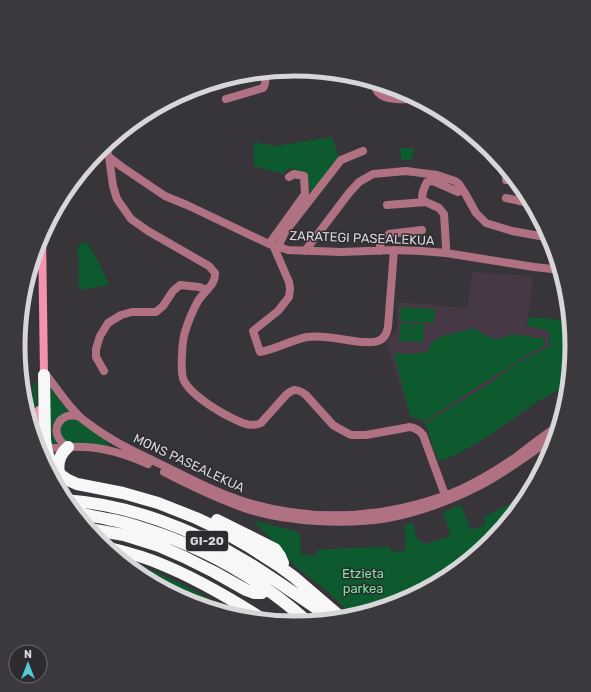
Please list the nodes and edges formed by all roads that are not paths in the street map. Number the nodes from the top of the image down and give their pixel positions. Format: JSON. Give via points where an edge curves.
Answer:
{"nodes":[{"id":1,"x":265,"y":77,"type":"edge"},
{"id":2,"x":376,"y":88,"type":"edge"},
{"id":3,"x":404,"y":98,"type":"edge"},
{"id":4,"x":226,"y":99,"type":"dead end"},
{"id":5,"x":363,"y":151,"type":"dead end"},
{"id":6,"x":107,"y":152,"type":"edge"},
{"id":7,"x":109,"y":157,"type":"junction"},
{"id":8,"x":288,"y":177,"type":"dead end"},
{"id":9,"x":458,"y":192,"type":"dead end"},
{"id":10,"x":506,"y":198,"type":"dead end"},
{"id":11,"x":426,"y":202,"type":"junction"},
{"id":12,"x":524,"y":202,"type":"edge"},
{"id":13,"x":387,"y":205,"type":"dead end"},
{"id":14,"x":422,"y":230,"type":"dead end"},
{"id":15,"x":543,"y":236,"type":"edge"},
{"id":16,"x":274,"y":245,"type":"junction"},
{"id":17,"x":394,"y":250,"type":"junction"},
{"id":18,"x":42,"y":251,"type":"edge"},
{"id":19,"x":305,"y":251,"type":"junction"},
{"id":20,"x":379,"y":251,"type":"junction"},
{"id":21,"x":446,"y":253,"type":"junction"},
{"id":22,"x":555,"y":269,"type":"edge"},
{"id":23,"x":207,"y":290,"type":"junction"},
{"id":24,"x":104,"y":371,"type":"dead end"},
{"id":25,"x":44,"y":374,"type":"junction"},
{"id":26,"x":80,"y":417,"type":"junction"},
{"id":27,"x":37,"y":426,"type":"edge"},
{"id":28,"x":553,"y":430,"type":"edge"},
{"id":29,"x":42,"y":441,"type":"edge"},
{"id":30,"x":549,"y":441,"type":"edge"},
{"id":31,"x":68,"y":447,"type":"junction"},
{"id":32,"x":45,"y":449,"type":"edge"},
{"id":33,"x":52,"y":464,"type":"edge"},
{"id":34,"x":59,"y":473,"type":"junction"},
{"id":35,"x":445,"y":496,"type":"junction"},
{"id":36,"x":74,"y":501,"type":"edge"},
{"id":37,"x":158,"y":503,"type":"junction"},
{"id":38,"x":83,"y":514,"type":"edge"},
{"id":39,"x":98,"y":531,"type":"edge"},
{"id":40,"x":119,"y":551,"type":"edge"},
{"id":41,"x":283,"y":563,"type":"dead end"},
{"id":42,"x":262,"y":593,"type":"dead end"},
{"id":43,"x":253,"y":613,"type":"edge"},
{"id":44,"x":336,"y":613,"type":"edge"},
{"id":45,"x":326,"y":615,"type":"edge"},
{"id":46,"x":301,"y":616,"type":"edge"}],
"edges":[{"from":1,"to":4,"type":"street","via":[[266,84],[263,88]]},
{"from":2,"to":3,"type":"street","via":[[384,97]]},
{"from":5,"to":16,"type":"street","via":[[341,160]]},
{"from":6,"to":7,"type":"street"},
{"from":7,"to":16,"type":"street","name":"ZARATEGI PASEALEKUA","via":[[166,196]]},
{"from":7,"to":23,"type":"street","via":[[117,199],[131,219],[209,266],[216,279]]},
{"from":8,"to":16,"type":"street","via":[[294,174],[304,176],[305,194]]},
{"from":9,"to":11,"type":"street","via":[[433,181],[427,182],[422,195]]},
{"from":10,"to":12,"type":"street"},
{"from":11,"to":13,"type":"street"},
{"from":11,"to":21,"type":"street","name":"ZARATEGI PASEALEKUA","via":[[439,208],[444,214]]},
{"from":14,"to":20,"type":"street","via":[[389,234],[381,242]]},
{"from":15,"to":19,"type":"street","via":[[486,223],[476,213],[455,181],[437,175],[406,171],[373,174],[359,182]]},
{"from":16,"to":17,"type":"street","via":[[289,282],[289,297],[278,311],[253,331],[260,352],[308,337],[368,342],[382,339],[388,327]]},
{"from":16,"to":19,"type":"street","name":"ZARATEGI PASEALEKUA","via":[[288,250]]},
{"from":17,"to":20,"type":"street","name":"ZARATEGI PASEALEKUA"},
{"from":17,"to":21,"type":"street","name":"ZARATEGI PASEALEKUA"},
{"from":18,"to":25,"type":"main road"},
{"from":19,"to":20,"type":"street","name":"ZARATEGI PASEALEKUA"},
{"from":21,"to":22,"type":"street","name":"ZARATEGI PASEALEKUA"},
{"from":23,"to":24,"type":"street","via":[[180,286],[156,312],[132,312],[108,323],[96,349],[96,357]]},
{"from":23,"to":35,"type":"street","via":[[193,311],[184,334],[182,365],[183,379],[204,402],[247,424],[258,424],[290,391],[300,390],[338,428],[351,434],[366,435],[416,428],[423,435]]},
{"from":25,"to":26,"type":"street","name":"MONS PASEALEKUA"},
{"from":25,"to":27,"type":"main road"},
{"from":25,"to":29,"type":"highway"},
{"from":26,"to":31,"type":"street","via":[[68,416],[57,426],[58,439]]},
{"from":26,"to":35,"type":"street","name":"MONS PASEALEKUA","via":[[122,446],[192,480],[269,508],[308,514],[363,514],[404,508]]},
{"from":28,"to":35,"type":"street","name":"MONS PASEALEKUA","via":[[504,464]]},
{"from":30,"to":31,"type":"street","name":"MONS PASEALEKUA","via":[[501,474],[447,501],[388,518],[350,521],[308,520],[256,512],[209,495],[122,453]]},
{"from":31,"to":32,"type":"street","name":"MONS PASEALEKUA"},
{"from":31,"to":34,"type":"highway","via":[[58,463]]},
{"from":33,"to":34,"type":"highway"},
{"from":34,"to":37,"type":"highway","via":[[77,484]]},
{"from":36,"to":45,"type":"highway","number":"GI-20","via":[[98,504],[150,517],[194,534],[246,561]]},
{"from":37,"to":41,"type":"highway","via":[[216,520],[266,543],[275,549]]},
{"from":37,"to":44,"type":"highway","via":[[196,518],[248,546],[294,577]]},
{"from":38,"to":46,"type":"highway","via":[[145,529],[190,545],[261,584]]},
{"from":39,"to":42,"type":"highway","via":[[124,535],[159,546],[246,590]]},
{"from":40,"to":43,"type":"highway","via":[[178,571]]}]}
